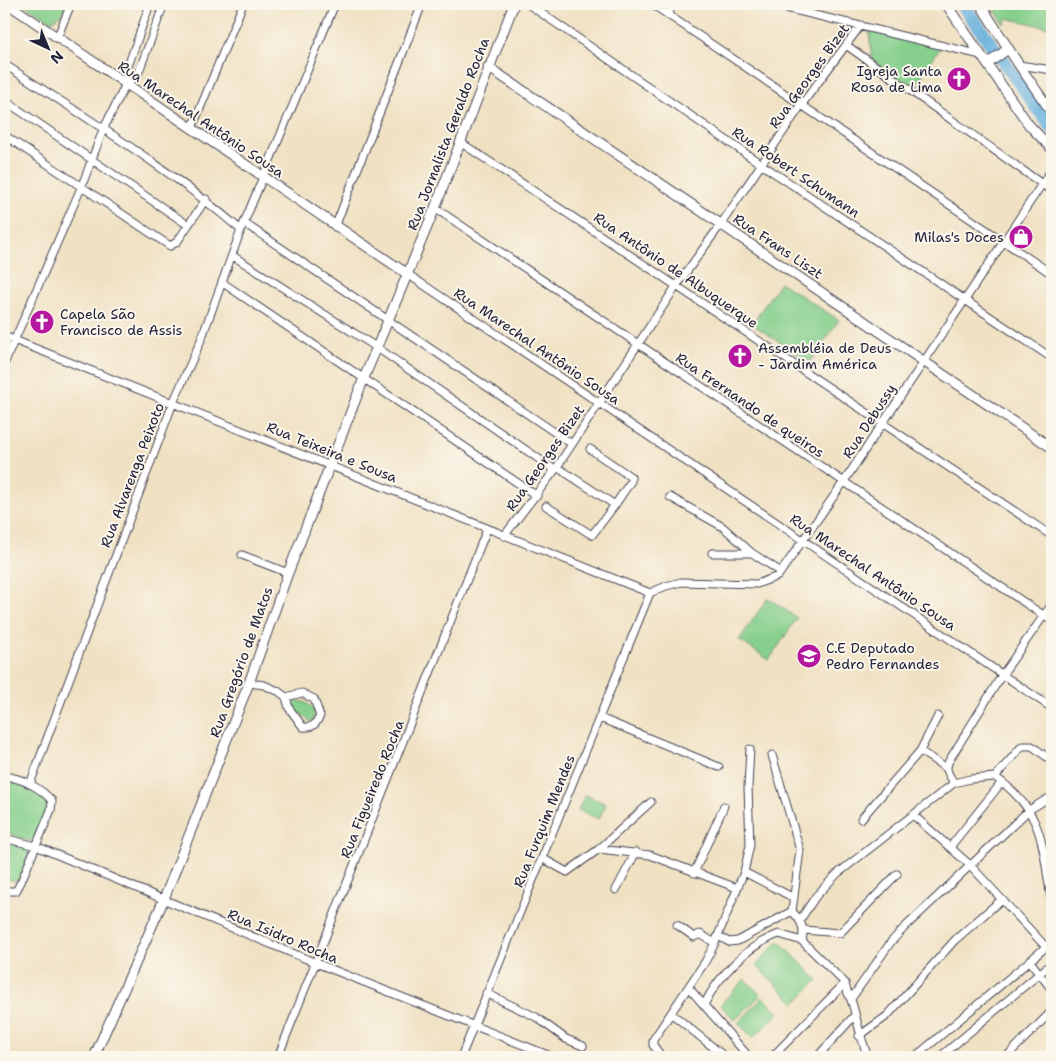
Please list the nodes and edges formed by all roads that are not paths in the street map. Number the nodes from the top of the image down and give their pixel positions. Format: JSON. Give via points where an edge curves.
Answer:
{"nodes":[{"id":1,"x":8,"y":4,"type":"edge"},
{"id":2,"x":71,"y":4,"type":"edge"},
{"id":3,"x":150,"y":4,"type":"edge"},
{"id":4,"x":164,"y":4,"type":"edge"},
{"id":5,"x":243,"y":4,"type":"edge"},
{"id":6,"x":335,"y":4,"type":"edge"},
{"id":7,"x":422,"y":4,"type":"edge"},
{"id":8,"x":514,"y":4,"type":"edge"},
{"id":9,"x":528,"y":4,"type":"edge"},
{"id":10,"x":652,"y":4,"type":"edge"},
{"id":11,"x":669,"y":4,"type":"edge"},
{"id":12,"x":769,"y":4,"type":"edge"},
{"id":13,"x":946,"y":4,"type":"edge"},
{"id":14,"x":980,"y":4,"type":"edge"},
{"id":15,"x":670,"y":16,"type":"junction"},
{"id":16,"x":861,"y":25,"type":"junction"},
{"id":17,"x":57,"y":38,"type":"junction"},
{"id":18,"x":846,"y":45,"type":"junction"},
{"id":19,"x":1006,"y":51,"type":"junction"},
{"id":20,"x":981,"y":55,"type":"junction"},
{"id":21,"x":989,"y":62,"type":"junction"},
{"id":22,"x":4,"y":64,"type":"edge"},
{"id":23,"x":1018,"y":65,"type":"junction"},
{"id":24,"x":488,"y":67,"type":"junction"},
{"id":25,"x":1052,"y":70,"type":"edge"},
{"id":26,"x":126,"y":84,"type":"junction"},
{"id":27,"x":4,"y":100,"type":"edge"},
{"id":28,"x":802,"y":104,"type":"junction"},
{"id":29,"x":1052,"y":112,"type":"edge"},
{"id":30,"x":192,"y":128,"type":"junction"},
{"id":31,"x":103,"y":130,"type":"junction"},
{"id":32,"x":4,"y":135,"type":"edge"},
{"id":33,"x":460,"y":142,"type":"junction"},
{"id":34,"x":1052,"y":149,"type":"edge"},
{"id":35,"x":92,"y":160,"type":"junction"},
{"id":36,"x":762,"y":164,"type":"junction"},
{"id":37,"x":1052,"y":169,"type":"edge"},
{"id":38,"x":263,"y":177,"type":"junction"},
{"id":39,"x":1043,"y":185,"type":"junction"},
{"id":40,"x":81,"y":188,"type":"junction"},
{"id":41,"x":1052,"y":191,"type":"edge"},
{"id":42,"x":206,"y":199,"type":"junction"},
{"id":43,"x":435,"y":208,"type":"junction"},
{"id":44,"x":722,"y":224,"type":"junction"},
{"id":45,"x":188,"y":225,"type":"junction"},
{"id":46,"x":243,"y":226,"type":"junction"},
{"id":47,"x":335,"y":227,"type":"junction"},
{"id":48,"x":1004,"y":242,"type":"junction"},
{"id":49,"x":233,"y":256,"type":"junction"},
{"id":50,"x":406,"y":273,"type":"junction"},
{"id":51,"x":1052,"y":274,"type":"edge"},
{"id":52,"x":223,"y":283,"type":"junction"},
{"id":53,"x":677,"y":285,"type":"junction"},
{"id":54,"x":964,"y":299,"type":"junction"},
{"id":55,"x":387,"y":320,"type":"junction"},
{"id":56,"x":4,"y":336,"type":"edge"},
{"id":57,"x":13,"y":339,"type":"junction"},
{"id":58,"x":638,"y":344,"type":"junction"},
{"id":59,"x":376,"y":348,"type":"junction"},
{"id":60,"x":1052,"y":358,"type":"edge"},
{"id":61,"x":923,"y":361,"type":"junction"},
{"id":62,"x":4,"y":364,"type":"edge"},
{"id":63,"x":364,"y":378,"type":"junction"},
{"id":64,"x":173,"y":403,"type":"junction"},
{"id":65,"x":598,"y":404,"type":"junction"},
{"id":66,"x":882,"y":422,"type":"junction"},
{"id":67,"x":572,"y":444,"type":"junction"},
{"id":68,"x":1052,"y":448,"type":"edge"},
{"id":69,"x":590,"y":450,"type":"dead end"},
{"id":70,"x":331,"y":465,"type":"junction"},
{"id":71,"x":556,"y":469,"type":"junction"},
{"id":72,"x":843,"y":483,"type":"junction"},
{"id":73,"x":537,"y":496,"type":"junction"},
{"id":74,"x":670,"y":498,"type":"dead end"},
{"id":75,"x":614,"y":505,"type":"junction"},
{"id":76,"x":546,"y":506,"type":"dead end"},
{"id":77,"x":487,"y":529,"type":"junction"},
{"id":78,"x":504,"y":536,"type":"junction"},
{"id":79,"x":1052,"y":536,"type":"edge"},
{"id":80,"x":803,"y":542,"type":"junction"},
{"id":81,"x":712,"y":553,"type":"dead end"},
{"id":82,"x":752,"y":553,"type":"junction"},
{"id":83,"x":242,"y":555,"type":"dead end"},
{"id":84,"x":781,"y":572,"type":"junction"},
{"id":85,"x":288,"y":574,"type":"junction"},
{"id":86,"x":650,"y":593,"type":"junction"},
{"id":87,"x":1052,"y":604,"type":"edge"},
{"id":88,"x":1044,"y":615,"type":"junction"},
{"id":89,"x":1052,"y":621,"type":"edge"},
{"id":90,"x":1002,"y":675,"type":"junction"},
{"id":91,"x":249,"y":683,"type":"junction"},
{"id":92,"x":286,"y":697,"type":"junction"},
{"id":93,"x":1052,"y":708,"type":"edge"},
{"id":94,"x":938,"y":716,"type":"dead end"},
{"id":95,"x":600,"y":718,"type":"junction"},
{"id":96,"x":750,"y":749,"type":"dead end"},
{"id":97,"x":920,"y":751,"type":"junction"},
{"id":98,"x":772,"y":755,"type":"dead end"},
{"id":99,"x":1052,"y":761,"type":"edge"},
{"id":100,"x":720,"y":767,"type":"dead end"},
{"id":101,"x":946,"y":768,"type":"junction"},
{"id":102,"x":4,"y":776,"type":"edge"},
{"id":103,"x":995,"y":777,"type":"junction"},
{"id":104,"x":1002,"y":782,"type":"junction"},
{"id":105,"x":954,"y":783,"type":"junction"},
{"id":106,"x":30,"y":784,"type":"junction"},
{"id":107,"x":651,"y":802,"type":"dead end"},
{"id":108,"x":1052,"y":803,"type":"edge"},
{"id":109,"x":724,"y":806,"type":"dead end"},
{"id":110,"x":1029,"y":810,"type":"junction"},
{"id":111,"x":913,"y":816,"type":"junction"},
{"id":112,"x":861,"y":819,"type":"dead end"},
{"id":113,"x":4,"y":840,"type":"edge"},
{"id":114,"x":36,"y":846,"type":"junction"},
{"id":115,"x":950,"y":847,"type":"junction"},
{"id":116,"x":600,"y":849,"type":"junction"},
{"id":117,"x":636,"y":852,"type":"junction"},
{"id":118,"x":542,"y":858,"type":"junction"},
{"id":119,"x":970,"y":865,"type":"junction"},
{"id":120,"x":744,"y":872,"type":"junction"},
{"id":121,"x":694,"y":873,"type":"junction"},
{"id":122,"x":897,"y":874,"type":"dead end"},
{"id":123,"x":737,"y":888,"type":"junction"},
{"id":124,"x":616,"y":890,"type":"dead end"},
{"id":125,"x":4,"y":891,"type":"edge"},
{"id":126,"x":794,"y":898,"type":"junction"},
{"id":127,"x":164,"y":899,"type":"junction"},
{"id":128,"x":1001,"y":900,"type":"junction"},
{"id":129,"x":1052,"y":904,"type":"edge"},
{"id":130,"x":792,"y":911,"type":"junction"},
{"id":131,"x":800,"y":920,"type":"junction"},
{"id":132,"x":677,"y":925,"type":"dead end"},
{"id":133,"x":804,"y":930,"type":"junction"},
{"id":134,"x":718,"y":936,"type":"junction"},
{"id":135,"x":802,"y":941,"type":"junction"},
{"id":136,"x":732,"y":942,"type":"junction"},
{"id":137,"x":715,"y":943,"type":"junction"},
{"id":138,"x":1049,"y":944,"type":"edge"},
{"id":139,"x":744,"y":955,"type":"junction"},
{"id":140,"x":1030,"y":961,"type":"junction"},
{"id":141,"x":1052,"y":963,"type":"edge"},
{"id":142,"x":316,"y":964,"type":"junction"},
{"id":143,"x":1040,"y":974,"type":"junction"},
{"id":144,"x":845,"y":983,"type":"junction"},
{"id":145,"x":689,"y":988,"type":"junction"},
{"id":146,"x":1052,"y":990,"type":"edge"},
{"id":147,"x":486,"y":993,"type":"junction"},
{"id":148,"x":851,"y":999,"type":"junction"},
{"id":149,"x":704,"y":1005,"type":"junction"},
{"id":150,"x":1052,"y":1011,"type":"edge"},
{"id":151,"x":671,"y":1013,"type":"junction"},
{"id":152,"x":855,"y":1015,"type":"junction"},
{"id":153,"x":473,"y":1026,"type":"junction"},
{"id":154,"x":859,"y":1036,"type":"junction"},
{"id":155,"x":583,"y":1046,"type":"dead end"},
{"id":156,"x":660,"y":1056,"type":"edge"},
{"id":157,"x":94,"y":1057,"type":"edge"},
{"id":158,"x":278,"y":1057,"type":"edge"},
{"id":159,"x":461,"y":1057,"type":"edge"},
{"id":160,"x":553,"y":1057,"type":"edge"},
{"id":161,"x":725,"y":1057,"type":"edge"},
{"id":162,"x":749,"y":1057,"type":"edge"},
{"id":163,"x":772,"y":1057,"type":"edge"},
{"id":164,"x":817,"y":1057,"type":"edge"},
{"id":165,"x":868,"y":1057,"type":"edge"},
{"id":166,"x":915,"y":1057,"type":"edge"},
{"id":167,"x":940,"y":1057,"type":"edge"},
{"id":168,"x":1006,"y":1057,"type":"edge"}],
"edges":[{"from":1,"to":17,"type":"street","name":"Rua Marechal Antônio Sousa"},
{"from":2,"to":17,"type":"street"},
{"from":3,"to":26,"type":"street","via":[[126,69]]},
{"from":4,"to":26,"type":"street","via":[[138,74]]},
{"from":5,"to":30,"type":"street"},
{"from":6,"to":38,"type":"street","name":"Rua Alvarenga Peixoto"},
{"from":7,"to":47,"type":"street"},
{"from":8,"to":24,"type":"street","name":"Rua Jornalista Geraldo Rocha"},
{"from":9,"to":36,"type":"street","name":"Rua Robert Schumann"},
{"from":10,"to":15,"type":"street"},
{"from":11,"to":15,"type":"street"},
{"from":12,"to":16,"type":"street"},
{"from":13,"to":20,"type":"street"},
{"from":14,"to":19,"type":"street"},
{"from":15,"to":28,"type":"street"},
{"from":16,"to":18,"type":"street","name":"Rua Georges Bizet"},
{"from":16,"to":20,"type":"street"},
{"from":17,"to":26,"type":"street","name":"Rua Marechal Antônio Sousa"},
{"from":18,"to":28,"type":"street","name":"Rua Georges Bizet"},
{"from":18,"to":39,"type":"street"},
{"from":19,"to":21,"type":"street"},
{"from":19,"to":23,"type":"street"},
{"from":20,"to":21,"type":"street"},
{"from":21,"to":34,"type":"street","via":[[1036,134]]},
{"from":22,"to":31,"type":"street"},
{"from":23,"to":25,"type":"street"},
{"from":23,"to":29,"type":"street"},
{"from":24,"to":33,"type":"street","name":"Rua Jornalista Geraldo Rocha"},
{"from":24,"to":44,"type":"street","name":"Rua Frans Liszt"},
{"from":26,"to":30,"type":"street","name":"Rua Marechal Antônio Sousa"},
{"from":26,"to":31,"type":"street"},
{"from":27,"to":35,"type":"street"},
{"from":28,"to":36,"type":"street","name":"Rua Georges Bizet"},
{"from":28,"to":48,"type":"street"},
{"from":30,"to":38,"type":"street","name":"Rua Marechal Antônio Sousa"},
{"from":31,"to":35,"type":"street"},
{"from":31,"to":42,"type":"street"},
{"from":32,"to":40,"type":"street"},
{"from":33,"to":43,"type":"street","name":"Rua Jornalista Geraldo Rocha"},
{"from":33,"to":53,"type":"street","name":"Rua Antônio de Albuquerque"},
{"from":35,"to":40,"type":"street"},
{"from":35,"to":45,"type":"street"},
{"from":36,"to":44,"type":"street","name":"Rua Georges Bizet"},
{"from":36,"to":54,"type":"street","name":"Rua Robert Schumann"},
{"from":37,"to":39,"type":"street","name":"Rua Debussy"},
{"from":38,"to":46,"type":"street","name":"Rua Alvarenga Peixoto"},
{"from":38,"to":47,"type":"street","name":"Rua Marechal Antônio Sousa"},
{"from":39,"to":41,"type":"street"},
{"from":39,"to":48,"type":"street","name":"Rua Debussy"},
{"from":40,"to":45,"type":"street","via":[[167,245],[177,242]]},
{"from":40,"to":57,"type":"street"},
{"from":42,"to":45,"type":"street"},
{"from":42,"to":46,"type":"street"},
{"from":43,"to":50,"type":"street","name":"Rua Jornalista Geraldo Rocha"},
{"from":43,"to":58,"type":"street","name":"Rua Frernando de queiros"},
{"from":44,"to":53,"type":"street","name":"Rua Georges Bizet"},
{"from":44,"to":61,"type":"street","name":"Rua Frans Liszt"},
{"from":46,"to":49,"type":"street","name":"Rua Alvarenga Peixoto"},
{"from":46,"to":55,"type":"street"},
{"from":47,"to":50,"type":"street","name":"Rua Marechal Antônio Sousa"},
{"from":48,"to":51,"type":"street"},
{"from":48,"to":54,"type":"street","name":"Rua Debussy"},
{"from":49,"to":52,"type":"street","name":"Rua Alvarenga Peixoto"},
{"from":49,"to":59,"type":"street"},
{"from":50,"to":55,"type":"street","name":"Rua Gregório de Matos"},
{"from":50,"to":65,"type":"street","name":"Rua Marechal Antônio Sousa"},
{"from":52,"to":63,"type":"street"},
{"from":52,"to":64,"type":"street","name":"Rua Alvarenga Peixoto"},
{"from":53,"to":58,"type":"street","name":"Rua Georges Bizet"},
{"from":53,"to":66,"type":"street","name":"Rua Antônio de Albuquerque"},
{"from":54,"to":60,"type":"street","name":"Rua Robert Schumann"},
{"from":54,"to":61,"type":"street","name":"Rua Debussy"},
{"from":55,"to":59,"type":"street","name":"Rua Gregório de Matos"},
{"from":55,"to":67,"type":"street"},
{"from":56,"to":57,"type":"street","name":"Rua Teixeira e Sousa"},
{"from":57,"to":62,"type":"street"},
{"from":57,"to":64,"type":"street","name":"Rua Teixeira e Sousa"},
{"from":58,"to":65,"type":"street","name":"Rua Georges Bizet"},
{"from":58,"to":72,"type":"street","name":"Rua Frernando de queiros"},
{"from":59,"to":63,"type":"street","name":"Rua Gregório de Matos"},
{"from":59,"to":71,"type":"street"},
{"from":61,"to":66,"type":"street","name":"Rua Debussy"},
{"from":61,"to":68,"type":"street","name":"Rua Frans Liszt"},
{"from":63,"to":70,"type":"street","name":"Rua Gregório de Matos"},
{"from":63,"to":73,"type":"street"},
{"from":64,"to":70,"type":"street","name":"Rua Teixeira e Sousa"},
{"from":64,"to":106,"type":"street","name":"Rua Alvarenga Peixoto"},
{"from":65,"to":67,"type":"street","name":"Rua Georges Bizet"},
{"from":65,"to":80,"type":"street","name":"Rua Marechal Antônio Sousa"},
{"from":66,"to":72,"type":"street","name":"Rua Debussy"},
{"from":66,"to":79,"type":"street","name":"Rua Antônio de Albuquerque"},
{"from":67,"to":71,"type":"street","name":"Rua Georges Bizet"},
{"from":69,"to":75,"type":"street","via":[[631,477],[631,482]]},
{"from":70,"to":77,"type":"street","name":"Rua Teixeira e Sousa"},
{"from":70,"to":85,"type":"street","name":"Rua Gregório de Matos"},
{"from":71,"to":73,"type":"street","name":"Rua Georges Bizet"},
{"from":71,"to":75,"type":"street"},
{"from":72,"to":80,"type":"street","name":"Rua Debussy"},
{"from":72,"to":88,"type":"street","name":"Rua Frernando de queiros"},
{"from":73,"to":78,"type":"street","name":"Rua Georges Bizet"},
{"from":74,"to":82,"type":"street","via":[[723,528]]},
{"from":75,"to":76,"type":"street","via":[[592,535]]},
{"from":77,"to":78,"type":"street","name":"Rua Teixeira e Sousa"},
{"from":77,"to":142,"type":"street","name":"Rua Figueiredo Rocha"},
{"from":78,"to":86,"type":"street","name":"Rua Teixeira e Sousa"},
{"from":80,"to":84,"type":"street","name":"Rua Debussy"},
{"from":80,"to":90,"type":"street","name":"Rua Marechal Antônio Sousa"},
{"from":81,"to":82,"type":"street"},
{"from":82,"to":84,"type":"street"},
{"from":83,"to":85,"type":"street"},
{"from":84,"to":86,"type":"street","name":"Rua Debussy","via":[[758,584],[680,582]]},
{"from":85,"to":91,"type":"street","name":"Rua Gregório de Matos"},
{"from":86,"to":95,"type":"street","name":"Rua Furquim Mendes"},
{"from":87,"to":88,"type":"street"},
{"from":88,"to":89,"type":"street","name":"Rua Frernando de queiros"},
{"from":88,"to":90,"type":"street"},
{"from":90,"to":93,"type":"street","name":"Rua Marechal Antônio Sousa"},
{"from":90,"to":101,"type":"street"},
{"from":91,"to":92,"type":"street","via":[[264,684]]},
{"from":91,"to":127,"type":"street","name":"Rua Gregório de Matos"},
{"from":92,"to":92,"type":"street","via":[[288,708],[304,727],[310,728],[316,723],[320,716],[314,699],[302,692]]},
{"from":94,"to":97,"type":"street"},
{"from":95,"to":100,"type":"street"},
{"from":95,"to":118,"type":"street","name":"Rua Furquim Mendes"},
{"from":96,"to":120,"type":"street","via":[[750,846]]},
{"from":97,"to":101,"type":"street"},
{"from":97,"to":112,"type":"street"},
{"from":98,"to":126,"type":"street","via":[[800,850]]},
{"from":99,"to":103,"type":"street","via":[[1032,746],[1022,746]]},
{"from":101,"to":105,"type":"street"},
{"from":102,"to":106,"type":"street"},
{"from":103,"to":104,"type":"street"},
{"from":103,"to":105,"type":"street"},
{"from":104,"to":110,"type":"street","via":[[1023,800]]},
{"from":104,"to":115,"type":"street"},
{"from":105,"to":111,"type":"street"},
{"from":106,"to":114,"type":"street","via":[[52,801]]},
{"from":107,"to":116,"type":"street"},
{"from":108,"to":110,"type":"street","via":[[1047,799]]},
{"from":109,"to":121,"type":"street"},
{"from":110,"to":119,"type":"street"},
{"from":110,"to":129,"type":"street","via":[[1044,849]]},
{"from":111,"to":115,"type":"street"},
{"from":111,"to":131,"type":"street","via":[[837,874],[816,896]]},
{"from":113,"to":114,"type":"street","name":"Rua Isidro Rocha"},
{"from":114,"to":125,"type":"street","via":[[16,891]]},
{"from":114,"to":127,"type":"street","name":"Rua Isidro Rocha"},
{"from":115,"to":119,"type":"street"},
{"from":116,"to":117,"type":"street"},
{"from":116,"to":118,"type":"street","via":[[567,872]]},
{"from":117,"to":121,"type":"street","via":[[650,854]]},
{"from":117,"to":124,"type":"street"},
{"from":118,"to":147,"type":"street","name":"Rua Furquim Mendes"},
{"from":119,"to":128,"type":"street"},
{"from":119,"to":148,"type":"street","via":[[891,942]]},
{"from":120,"to":123,"type":"street"},
{"from":120,"to":126,"type":"street"},
{"from":121,"to":123,"type":"street"},
{"from":122,"to":133,"type":"street","via":[[840,932]]},
{"from":123,"to":134,"type":"street"},
{"from":126,"to":130,"type":"street"},
{"from":127,"to":142,"type":"street","name":"Rua Isidro Rocha"},
{"from":127,"to":157,"type":"street","name":"Rua Gregório de Matos"},
{"from":128,"to":138,"type":"street"},
{"from":128,"to":154,"type":"street","via":[[955,940],[887,1016]]},
{"from":130,"to":131,"type":"street"},
{"from":130,"to":136,"type":"street"},
{"from":131,"to":133,"type":"street"},
{"from":132,"to":137,"type":"street","via":[[694,937],[700,934]]},
{"from":133,"to":135,"type":"street"},
{"from":134,"to":136,"type":"street"},
{"from":134,"to":137,"type":"street"},
{"from":135,"to":139,"type":"street","via":[[779,934]]},
{"from":135,"to":144,"type":"street"},
{"from":136,"to":139,"type":"street"},
{"from":137,"to":145,"type":"street"},
{"from":138,"to":140,"type":"street"},
{"from":139,"to":149,"type":"street","via":[[721,979]]},
{"from":140,"to":143,"type":"street"},
{"from":140,"to":166,"type":"street"},
{"from":141,"to":143,"type":"street"},
{"from":142,"to":153,"type":"street","name":"Rua Isidro Rocha"},
{"from":142,"to":158,"type":"street","name":"Rua Figueiredo Rocha"},
{"from":143,"to":146,"type":"street"},
{"from":143,"to":167,"type":"street"},
{"from":144,"to":148,"type":"street"},
{"from":144,"to":163,"type":"street"},
{"from":145,"to":149,"type":"street"},
{"from":145,"to":151,"type":"street"},
{"from":147,"to":153,"type":"street","name":"Rua Furquim Mendes"},
{"from":147,"to":155,"type":"street","via":[[536,1017],[566,1039]]},
{"from":148,"to":152,"type":"street"},
{"from":149,"to":162,"type":"street"},
{"from":150,"to":168,"type":"street"},
{"from":151,"to":156,"type":"street","via":[[653,1040]]},
{"from":151,"to":161,"type":"street"},
{"from":152,"to":154,"type":"street"},
{"from":152,"to":164,"type":"street"},
{"from":153,"to":159,"type":"street","name":"Rua Furquim Mendes"},
{"from":153,"to":160,"type":"street","name":"Rua Isidro Rocha"},
{"from":154,"to":165,"type":"street"}]}
